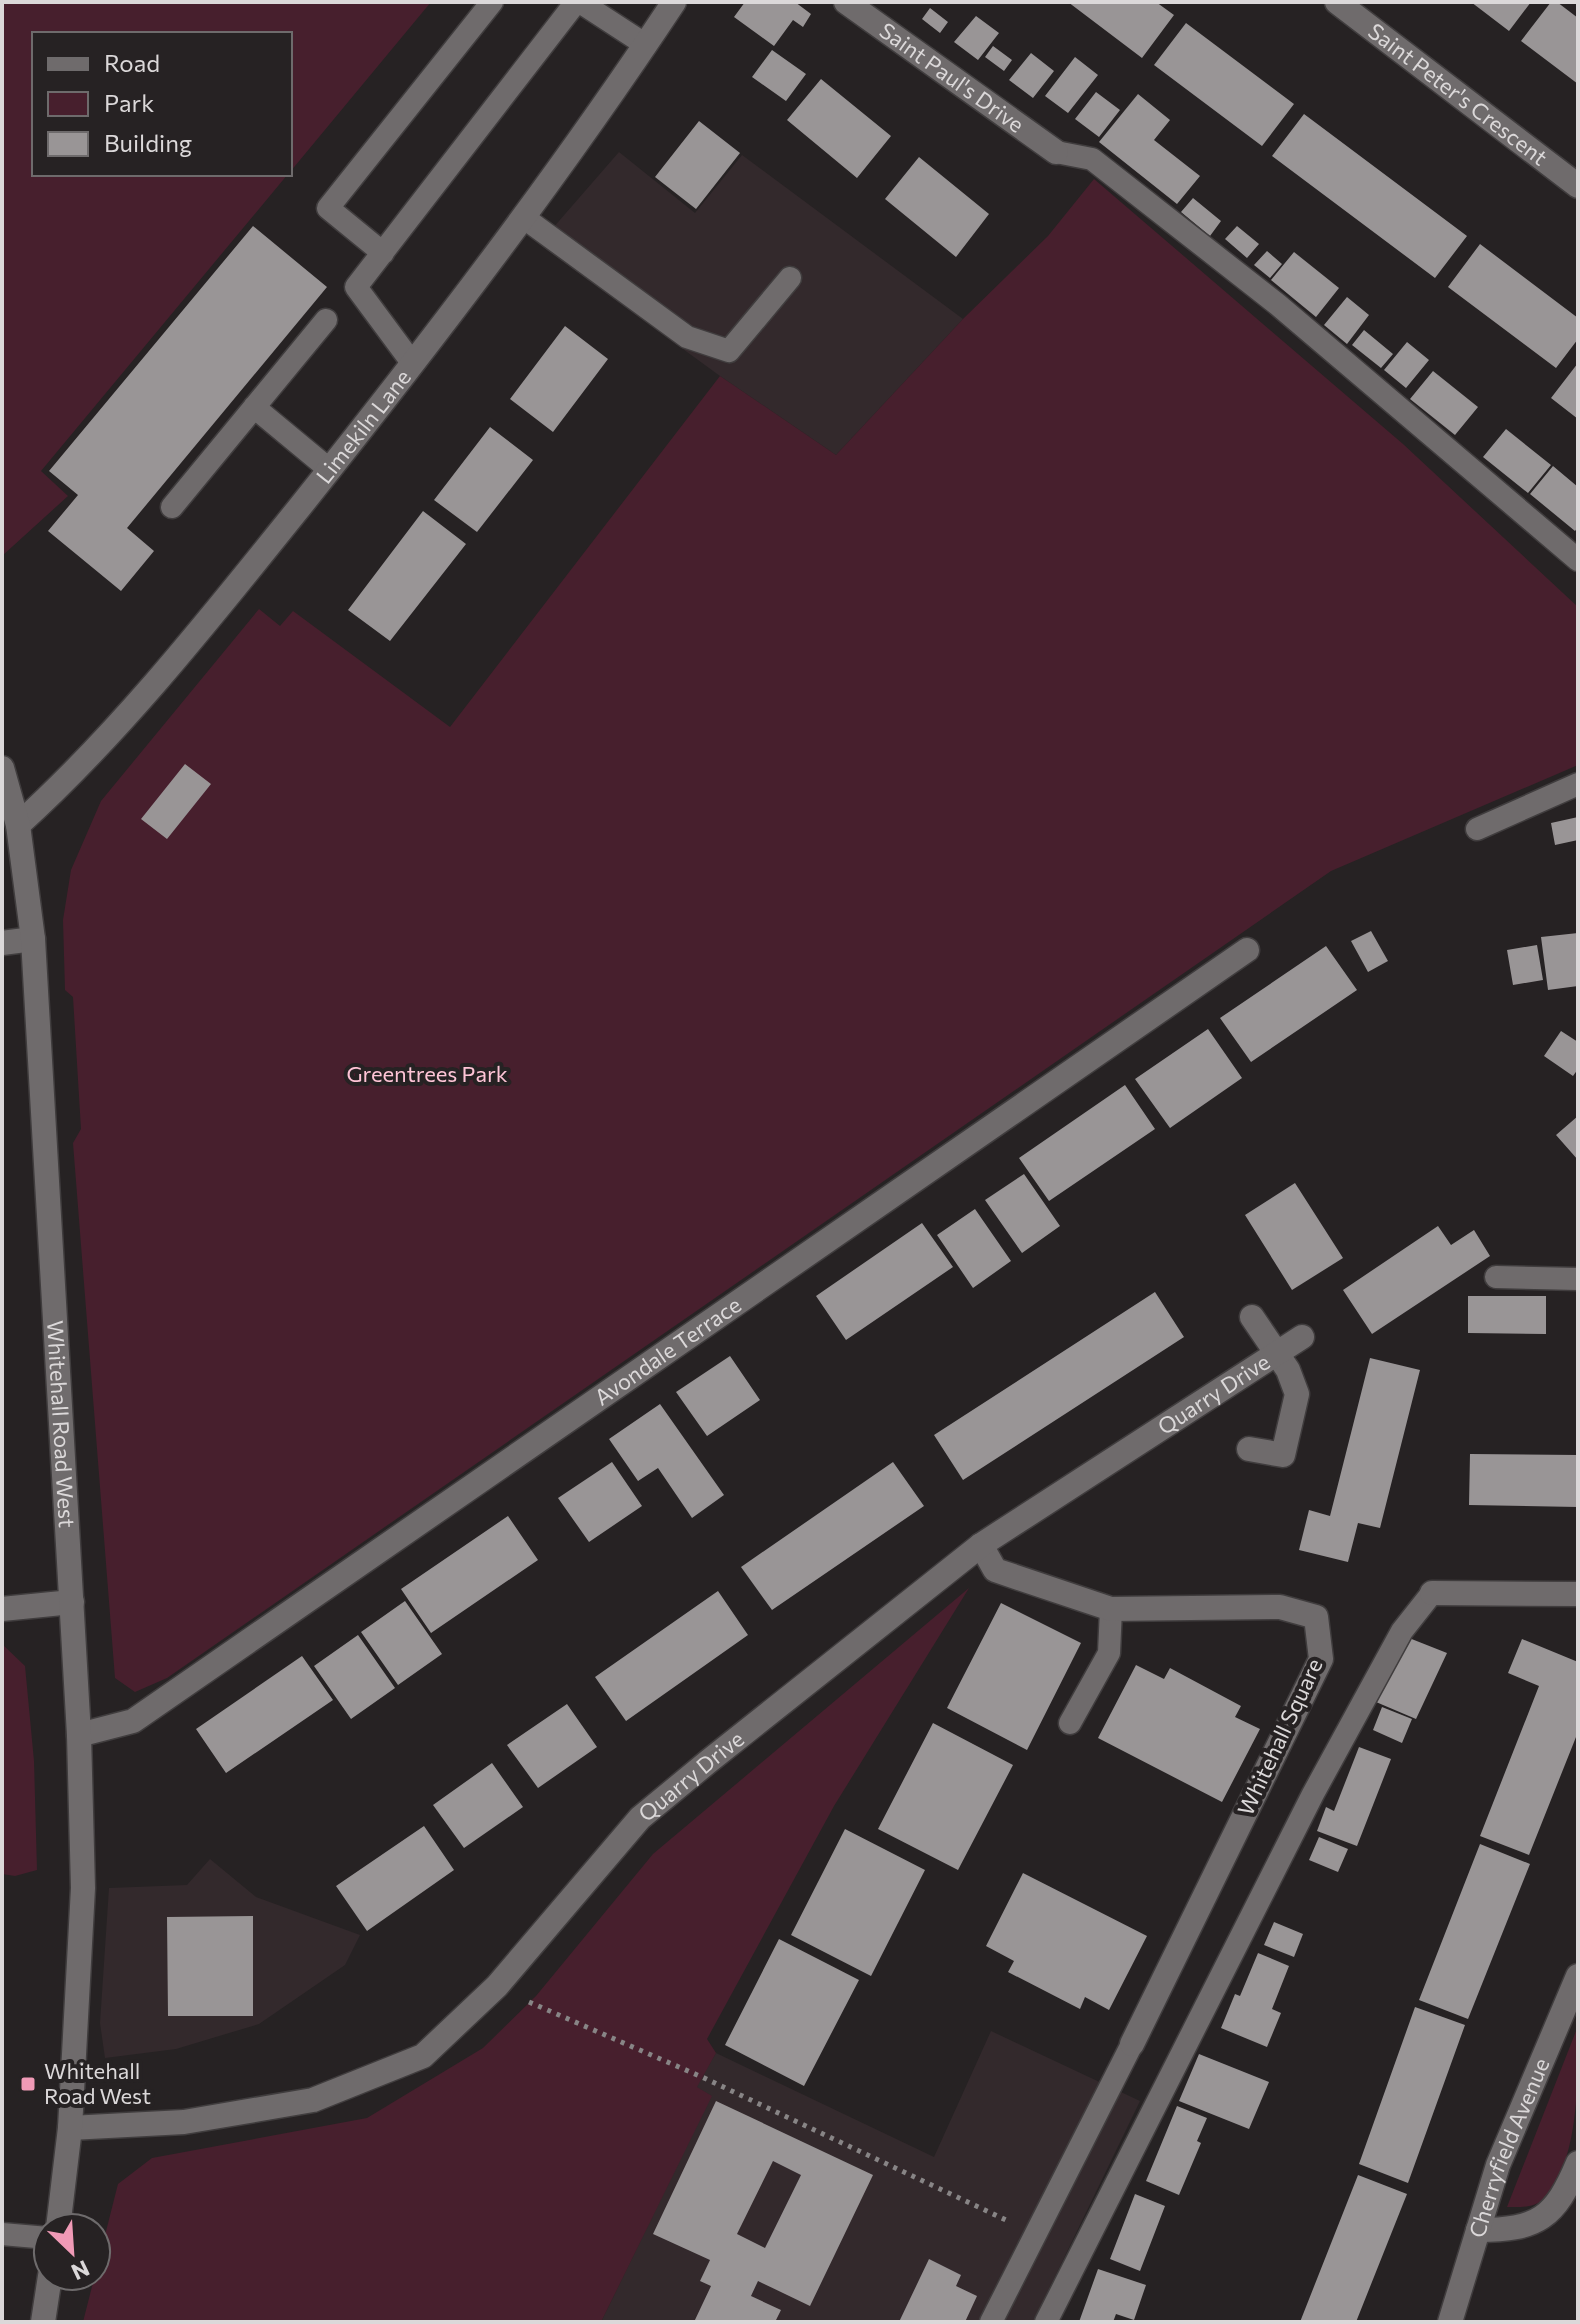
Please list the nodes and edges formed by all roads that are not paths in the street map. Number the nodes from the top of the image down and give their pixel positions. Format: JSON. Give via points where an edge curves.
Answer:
{"nodes":[{"id":1,"x":492,"y":2,"type":"edge"},
{"id":2,"x":578,"y":2,"type":"edge"},
{"id":3,"x":674,"y":2,"type":"edge"},
{"id":4,"x":846,"y":2,"type":"edge"},
{"id":5,"x":1337,"y":2,"type":"edge"},
{"id":6,"x":646,"y":45,"type":"junction"},
{"id":7,"x":1056,"y":152,"type":"joint"},
{"id":8,"x":1578,"y":186,"type":"edge"},
{"id":9,"x":523,"y":217,"type":"junction"},
{"id":10,"x":383,"y":253,"type":"junction"},
{"id":11,"x":790,"y":278,"type":"dead end"},
{"id":12,"x":326,"y":320,"type":"dead end"},
{"id":13,"x":413,"y":364,"type":"junction"},
{"id":14,"x":254,"y":407,"type":"junction"},
{"id":15,"x":330,"y":470,"type":"junction"},
{"id":16,"x":172,"y":507,"type":"dead end"},
{"id":17,"x":1578,"y":560,"type":"edge"},
{"id":18,"x":5,"y":783,"type":"edge"},
{"id":19,"x":1578,"y":784,"type":"edge"},
{"id":20,"x":18,"y":825,"type":"junction"},
{"id":21,"x":1477,"y":829,"type":"dead end"},
{"id":22,"x":33,"y":939,"type":"junction"},
{"id":23,"x":2,"y":943,"type":"edge"},
{"id":24,"x":1247,"y":950,"type":"dead end"},
{"id":25,"x":1496,"y":1277,"type":"dead end"},
{"id":26,"x":1578,"y":1279,"type":"edge"},
{"id":27,"x":1252,"y":1317,"type":"dead end"},
{"id":28,"x":1302,"y":1337,"type":"dead end"},
{"id":29,"x":1276,"y":1353,"type":"junction"},
{"id":30,"x":1249,"y":1449,"type":"dead end"},
{"id":31,"x":981,"y":1545,"type":"junction"},
{"id":32,"x":1432,"y":1593,"type":"joint"},
{"id":33,"x":1578,"y":1594,"type":"edge"},
{"id":34,"x":72,"y":1602,"type":"junction"},
{"id":35,"x":2,"y":1609,"type":"edge"},
{"id":36,"x":1111,"y":1609,"type":"junction"},
{"id":37,"x":1070,"y":1723,"type":"dead end"},
{"id":38,"x":79,"y":1735,"type":"junction"},
{"id":39,"x":1578,"y":1976,"type":"edge"},
{"id":40,"x":1132,"y":2044,"type":"joint"},
{"id":41,"x":70,"y":2128,"type":"junction"},
{"id":42,"x":1578,"y":2163,"type":"edge"},
{"id":43,"x":60,"y":2212,"type":"edge"},
{"id":44,"x":1478,"y":2230,"type":"junction"},
{"id":45,"x":2,"y":2234,"type":"edge"},
{"id":46,"x":32,"y":2237,"type":"edge"},
{"id":47,"x":48,"y":2292,"type":"edge"},
{"id":48,"x":43,"y":2322,"type":"edge"},
{"id":49,"x":991,"y":2322,"type":"edge"},
{"id":50,"x":1046,"y":2322,"type":"edge"},
{"id":51,"x":1450,"y":2322,"type":"edge"}],
"edges":[{"from":1,"to":10,"type":"lane","via":[[328,208]]},
{"from":2,"to":6,"type":"lane"},
{"from":2,"to":10,"type":"lane"},
{"from":3,"to":6,"type":"street","name":"Limekiln Lane"},
{"from":4,"to":7,"type":"street","name":"Saint Paul's Drive"},
{"from":5,"to":8,"type":"street","name":"Saint Peter's Crescent"},
{"from":6,"to":9,"type":"street","name":"Limekiln Lane"},
{"from":7,"to":17,"type":"lane","via":[[1092,159],[1105,168],[1277,304]]},
{"from":9,"to":11,"type":"lane","via":[[687,337],[729,351]]},
{"from":9,"to":13,"type":"street","name":"Limekiln Lane"},
{"from":10,"to":13,"type":"lane","via":[[356,287]]},
{"from":12,"to":14,"type":"lane"},
{"from":13,"to":15,"type":"street","name":"Limekiln Lane"},
{"from":14,"to":15,"type":"lane"},
{"from":14,"to":16,"type":"lane"},
{"from":15,"to":20,"type":"street","name":"Limekiln Lane","via":[[71,777]]},
{"from":18,"to":20,"type":"street","name":"Whitehall Road West"},
{"from":19,"to":21,"type":"lane"},
{"from":20,"to":22,"type":"street","name":"Whitehall Road West"},
{"from":22,"to":23,"type":"street"},
{"from":22,"to":34,"type":"street","name":"Whitehall Road West"},
{"from":24,"to":38,"type":"street","name":"Avondale Terrace","via":[[133,1721]]},
{"from":25,"to":26,"type":"lane"},
{"from":27,"to":29,"type":"street"},
{"from":28,"to":29,"type":"street","name":"Quarry Drive"},
{"from":29,"to":30,"type":"street","via":[[1297,1394],[1283,1455]]},
{"from":29,"to":31,"type":"street","name":"Quarry Drive"},
{"from":31,"to":36,"type":"street","name":"Whitehall Square","via":[[995,1570]]},
{"from":31,"to":41,"type":"street","name":"Quarry Drive","via":[[640,1818],[497,1986],[423,2056],[313,2100],[184,2122]]},
{"from":32,"to":33,"type":"street"},
{"from":32,"to":50,"type":"lane","via":[[1402,1631],[1313,1794]]},
{"from":34,"to":35,"type":"street"},
{"from":34,"to":38,"type":"street","name":"Whitehall Road West"},
{"from":36,"to":37,"type":"lane","via":[[1109,1653]]},
{"from":36,"to":40,"type":"street","name":"Whitehall Square","via":[[1280,1607],[1316,1617],[1321,1659]]},
{"from":38,"to":41,"type":"street","name":"Whitehall Road West","via":[[83,1888]]},
{"from":39,"to":44,"type":"street","name":"Cherryfield Avenue","via":[[1498,2165]]},
{"from":40,"to":49,"type":"lane"},
{"from":41,"to":43,"type":"street","name":"Whitehall Road West"},
{"from":42,"to":44,"type":"street","via":[[1562,2201],[1543,2215],[1521,2228]]},
{"from":44,"to":51,"type":"street","name":"Cherryfield Avenue"},
{"from":45,"to":46,"type":"lane"},
{"from":47,"to":48,"type":"street"}]}
